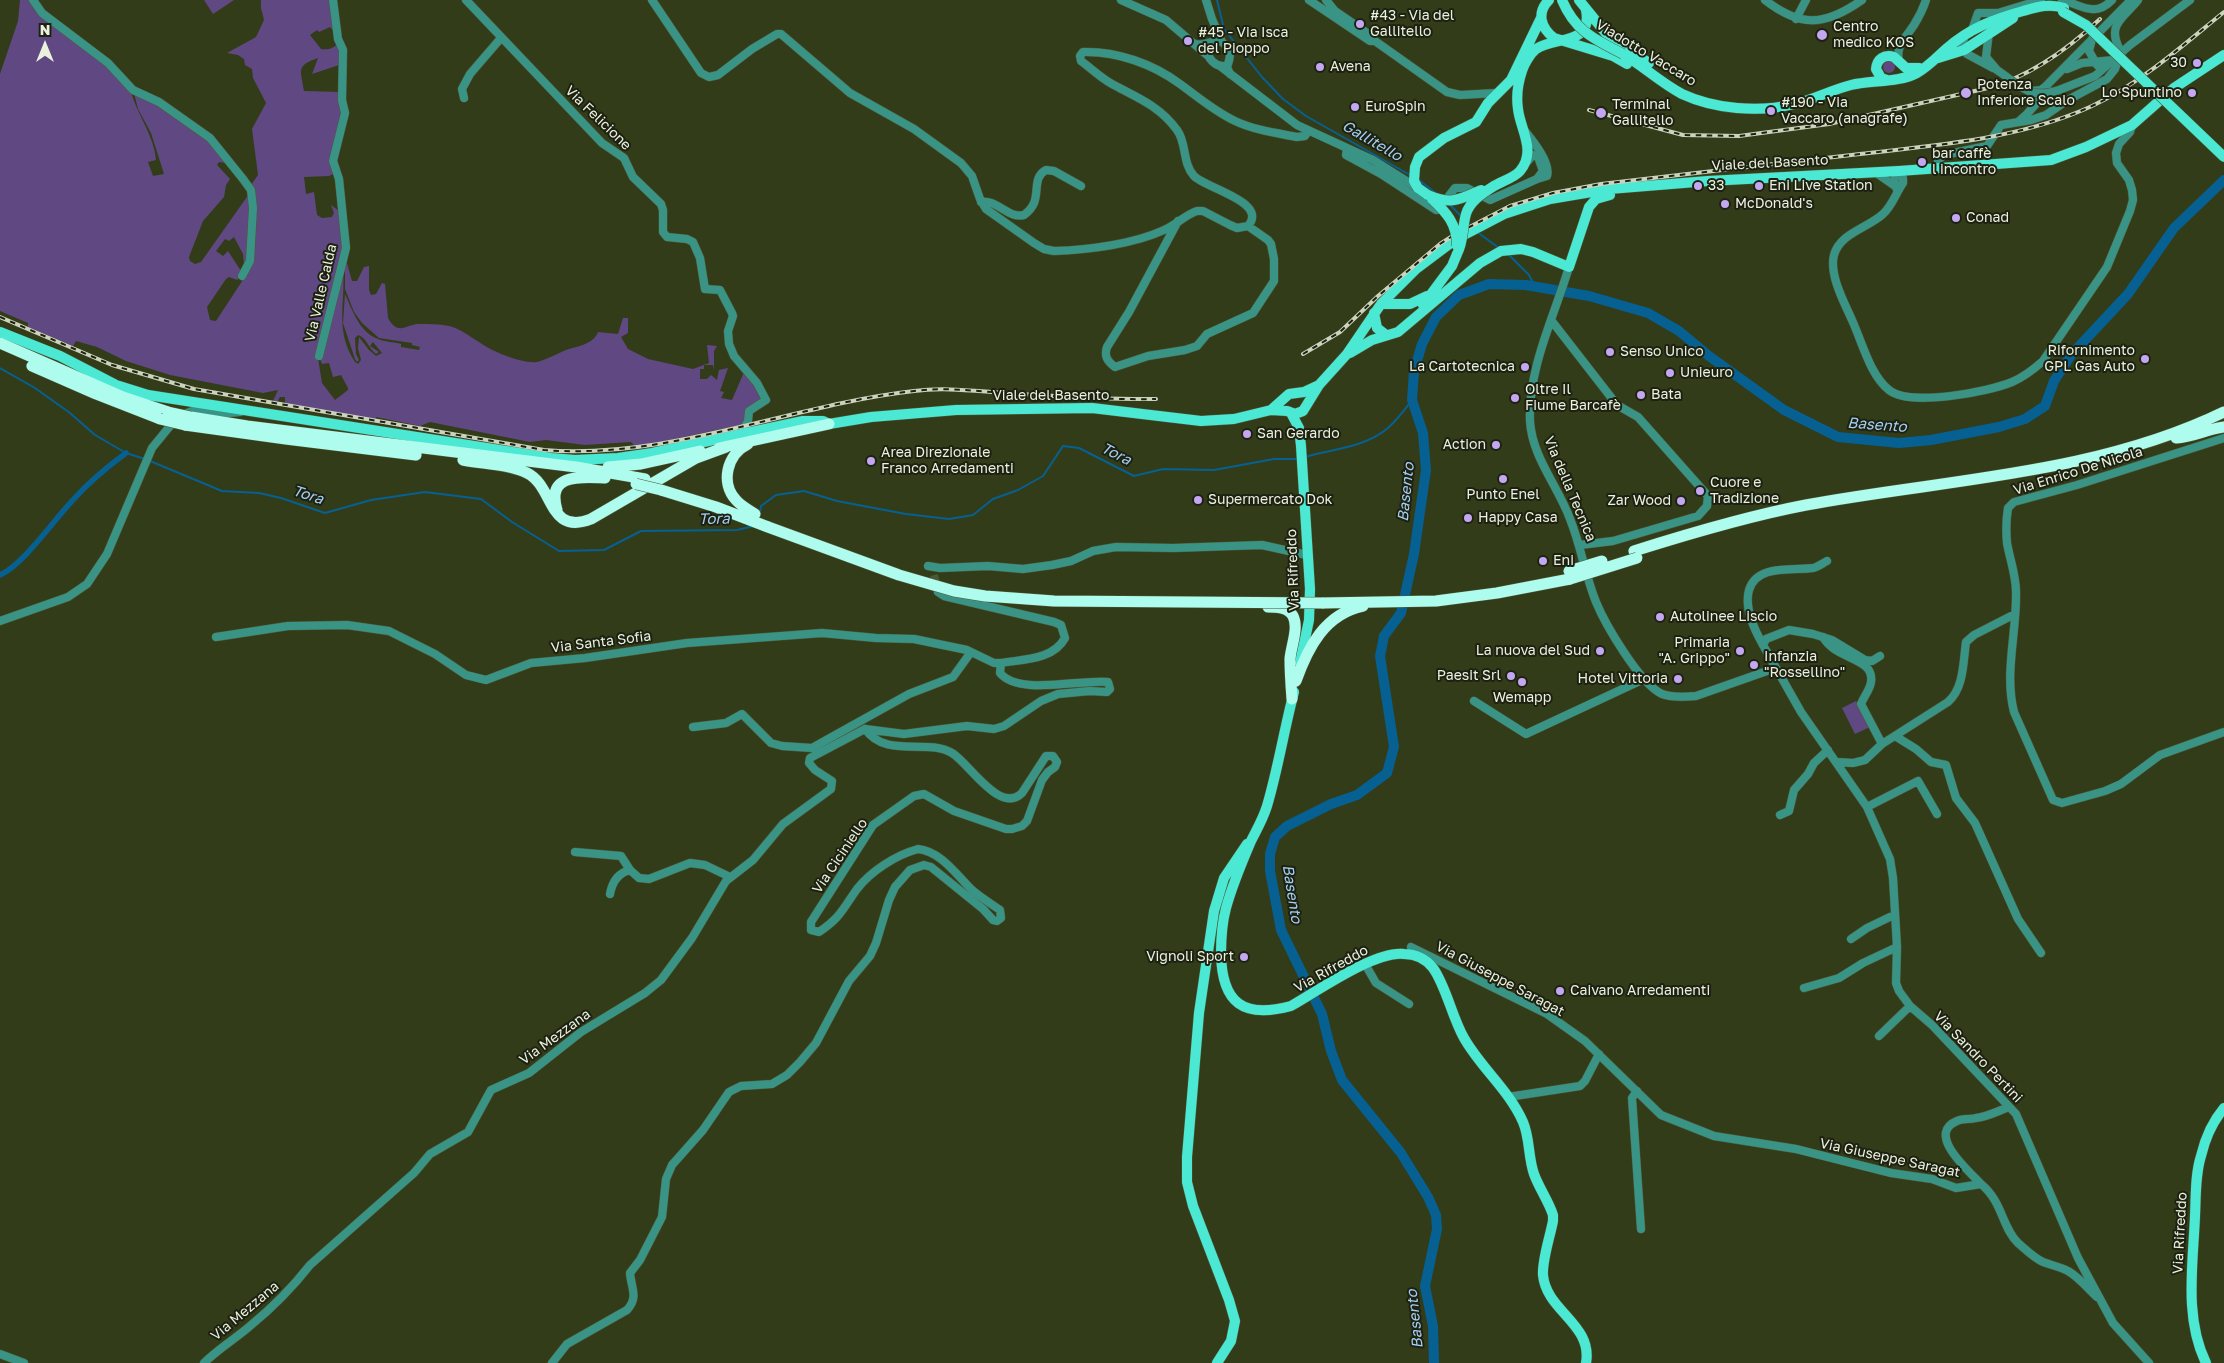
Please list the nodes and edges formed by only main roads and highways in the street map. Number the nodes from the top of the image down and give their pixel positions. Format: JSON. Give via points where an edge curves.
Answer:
{"nodes":[{"id":1,"x":1562,"y":0,"type":"edge"},
{"id":2,"x":1579,"y":0,"type":"edge"},
{"id":3,"x":1547,"y":1,"type":"edge"},
{"id":4,"x":2063,"y":6,"type":"edge"},
{"id":5,"x":1586,"y":10,"type":"junction"},
{"id":6,"x":1541,"y":18,"type":"junction"},
{"id":7,"x":1560,"y":40,"type":"junction"},
{"id":8,"x":2224,"y":55,"type":"edge"},
{"id":9,"x":1880,"y":59,"type":"junction"},
{"id":10,"x":1899,"y":62,"type":"junction"},
{"id":11,"x":2219,"y":62,"type":"edge"},
{"id":12,"x":1931,"y":63,"type":"junction"},
{"id":13,"x":1890,"y":80,"type":"junction"},
{"id":14,"x":1849,"y":85,"type":"junction"},
{"id":15,"x":1708,"y":102,"type":"junction"},
{"id":16,"x":2224,"y":150,"type":"edge"},
{"id":17,"x":2224,"y":157,"type":"edge"},
{"id":18,"x":1494,"y":186,"type":"junction"},
{"id":19,"x":1630,"y":188,"type":"junction"},
{"id":20,"x":1578,"y":194,"type":"junction"},
{"id":21,"x":1428,"y":195,"type":"junction"},
{"id":22,"x":1592,"y":202,"type":"junction"},
{"id":23,"x":1458,"y":254,"type":"junction"},
{"id":24,"x":1569,"y":267,"type":"joint"},
{"id":25,"x":1431,"y":293,"type":"junction"},
{"id":26,"x":1378,"y":309,"type":"junction"},
{"id":27,"x":1416,"y":316,"type":"junction"},
{"id":28,"x":0,"y":332,"type":"edge"},
{"id":29,"x":1386,"y":335,"type":"junction"},
{"id":30,"x":0,"y":343,"type":"edge"},
{"id":31,"x":0,"y":351,"type":"edge"},
{"id":32,"x":1347,"y":354,"type":"junction"},
{"id":33,"x":1320,"y":385,"type":"junction"},
{"id":34,"x":1298,"y":392,"type":"junction"},
{"id":35,"x":1285,"y":398,"type":"junction"},
{"id":36,"x":1304,"y":408,"type":"junction"},
{"id":37,"x":1270,"y":410,"type":"junction"},
{"id":38,"x":1289,"y":412,"type":"junction"},
{"id":39,"x":2224,"y":412,"type":"edge"},
{"id":40,"x":164,"y":415,"type":"junction"},
{"id":41,"x":2224,"y":418,"type":"edge"},
{"id":42,"x":188,"y":421,"type":"junction"},
{"id":43,"x":829,"y":424,"type":"junction"},
{"id":44,"x":2224,"y":427,"type":"edge"},
{"id":45,"x":1299,"y":428,"type":"junction"},
{"id":46,"x":2176,"y":438,"type":"junction"},
{"id":47,"x":754,"y":441,"type":"junction"},
{"id":48,"x":726,"y":447,"type":"junction"},
{"id":49,"x":456,"y":459,"type":"junction"},
{"id":50,"x":576,"y":467,"type":"junction"},
{"id":51,"x":605,"y":478,"type":"junction"},
{"id":52,"x":640,"y":482,"type":"junction"},
{"id":53,"x":740,"y":512,"type":"junction"},
{"id":54,"x":558,"y":514,"type":"junction"},
{"id":55,"x":755,"y":514,"type":"junction"},
{"id":56,"x":1636,"y":554,"type":"junction"},
{"id":57,"x":1323,"y":599,"type":"junction"},
{"id":58,"x":1378,"y":599,"type":"junction"},
{"id":59,"x":1184,"y":602,"type":"junction"},
{"id":60,"x":1296,"y":681,"type":"junction"},
{"id":61,"x":1292,"y":699,"type":"junction"},
{"id":62,"x":1252,"y":840,"type":"junction"},
{"id":63,"x":2224,"y":1108,"type":"edge"},
{"id":64,"x":1217,"y":1363,"type":"edge"},
{"id":65,"x":1586,"y":1363,"type":"edge"},
{"id":66,"x":2206,"y":1363,"type":"edge"}],
"edges":[{"from":1,"to":15,"type":"main road","name":"Viadotto Vaccaro","bridge":true,"via":[[1571,20],[1583,31],[1676,90]]},
{"from":2,"to":5,"type":"main road"},
{"from":3,"to":6,"type":"main road"},
{"from":4,"to":12,"type":"main road","via":[[2022,15],[2002,24],[1964,50]]},
{"from":4,"to":12,"type":"main road","via":[[2042,6],[1995,16]]},
{"from":4,"to":16,"type":"main road","via":[[2089,20],[2123,49]]},
{"from":4,"to":17,"type":"main road","bridge":true},
{"from":5,"to":7,"type":"main road","via":[[1587,19],[1582,32],[1572,39]]},
{"from":5,"to":15,"type":"main road","via":[[1609,37]]},
{"from":6,"to":7,"type":"main road","via":[[1547,33]]},
{"from":6,"to":21,"type":"main road","via":[[1507,85],[1496,93],[1476,122],[1419,157],[1414,181]]},
{"from":7,"to":15,"type":"main road","via":[[1619,59],[1678,97]]},
{"from":7,"to":18,"type":"main road","via":[[1536,49],[1522,70],[1518,109],[1528,146],[1524,164],[1512,177]]},
{"from":8,"to":11,"type":"main road","name":"Viale del Basento"},
{"from":9,"to":10,"type":"main road","via":[[1890,56]]},
{"from":9,"to":13,"type":"main road","via":[[1877,72],[1881,78]]},
{"from":9,"to":14,"type":"main road","via":[[1868,74]]},
{"from":10,"to":12,"type":"main road","via":[[1910,69]]},
{"from":10,"to":13,"type":"main road","via":[[1900,73]]},
{"from":11,"to":19,"type":"main road","name":"Viale del Basento","via":[[2174,88],[2132,125],[2051,160],[1708,180]]},
{"from":12,"to":13,"type":"main road","via":[[1914,74]]},
{"from":13,"to":14,"type":"main road"},
{"from":14,"to":15,"type":"main road","via":[[1785,106],[1754,108]]},
{"from":18,"to":21,"type":"main road","bridge":true,"via":[[1455,201]]},
{"from":18,"to":23,"type":"main road","bridge":true,"via":[[1468,209]]},
{"from":19,"to":20,"type":"main road","name":"Viale del Basento"},
{"from":19,"to":22,"type":"main road"},
{"from":20,"to":22,"type":"main road","via":[[1590,196]]},
{"from":20,"to":26,"type":"main road","name":"Viale del Basento","via":[[1531,205],[1491,220],[1456,239],[1416,269]]},
{"from":21,"to":23,"type":"main road","bridge":true,"via":[[1452,220]]},
{"from":22,"to":24,"type":"main road","name":"Via della Tecnica"},
{"from":23,"to":25,"type":"main road"},
{"from":24,"to":27,"type":"main road","name":"Viale del Basento","via":[[1527,250],[1501,251],[1480,263]]},
{"from":25,"to":26,"type":"main road","via":[[1421,301]]},
{"from":25,"to":27,"type":"main road"},
{"from":26,"to":29,"type":"main road","via":[[1377,328]]},
{"from":26,"to":32,"type":"main road","name":"Viale del Basento"},
{"from":27,"to":29,"type":"main road","name":"Viale del Basento","via":[[1398,332]]},
{"from":28,"to":43,"type":"main road","name":"Viale del Basento","via":[[134,392],[500,451],[575,460],[644,454],[743,430],[803,421],[823,420]]},
{"from":29,"to":32,"type":"main road","name":"Viale del Basento"},
{"from":30,"to":40,"type":"highway"},
{"from":31,"to":40,"type":"highway","via":[[96,394]]},
{"from":32,"to":33,"type":"main road","name":"Viale del Basento"},
{"from":33,"to":34,"type":"main road"},
{"from":33,"to":36,"type":"main road","name":"Viale del Basento"},
{"from":34,"to":35,"type":"main road"},
{"from":34,"to":36,"type":"main road","via":[[1304,397]]},
{"from":35,"to":37,"type":"main road"},
{"from":35,"to":38,"type":"main road","via":[[1284,405]]},
{"from":36,"to":38,"type":"main road","via":[[1295,414]]},
{"from":36,"to":45,"type":"main road"},
{"from":37,"to":38,"type":"main road"},
{"from":37,"to":43,"type":"main road","name":"Viale del Basento","via":[[1201,421],[1092,408],[955,410]]},
{"from":38,"to":45,"type":"main road"},
{"from":39,"to":56,"type":"highway","via":[[2151,442],[2113,453],[2048,467],[1806,505],[1697,532]]},
{"from":40,"to":42,"type":"highway","bridge":true},
{"from":41,"to":46,"type":"highway"},
{"from":42,"to":49,"type":"highway","via":[[286,439]]},
{"from":42,"to":50,"type":"highway"},
{"from":43,"to":47,"type":"highway"},
{"from":44,"to":46,"type":"highway","via":[[2212,428],[2188,438]]},
{"from":45,"to":60,"type":"main road","name":"Via Rifreddo","via":[[1310,589],[1309,620]]},
{"from":46,"to":56,"type":"highway","via":[[2118,457],[2047,472],[1772,517]]},
{"from":47,"to":48,"type":"highway"},
{"from":47,"to":55,"type":"highway","via":[[741,447],[732,457],[727,480],[737,502]]},
{"from":48,"to":50,"type":"highway","via":[[624,466]]},
{"from":48,"to":54,"type":"highway","via":[[696,458],[591,519],[575,523]]},
{"from":49,"to":51,"type":"highway"},
{"from":49,"to":54,"type":"highway","via":[[527,473],[539,482]]},
{"from":50,"to":52,"type":"highway"},
{"from":51,"to":52,"type":"highway"},
{"from":51,"to":54,"type":"highway","via":[[580,477],[565,481],[556,491]]},
{"from":52,"to":53,"type":"highway","bridge":true},
{"from":53,"to":55,"type":"highway"},
{"from":53,"to":59,"type":"highway","bridge":true,"via":[[899,575],[954,590],[1010,599]]},
{"from":55,"to":57,"type":"highway","via":[[903,569],[988,590],[1054,595]]},
{"from":56,"to":58,"type":"highway","bridge":true,"via":[[1498,593]]},
{"from":57,"to":58,"type":"highway"},
{"from":57,"to":59,"type":"highway","bridge":true},
{"from":58,"to":60,"type":"highway","via":[[1336,618],[1324,628],[1310,647]]},
{"from":59,"to":61,"type":"highway","via":[[1212,607],[1280,608],[1291,614],[1295,630],[1290,658]]},
{"from":60,"to":61,"type":"main road","name":"Via Rifreddo"},
{"from":61,"to":62,"type":"main road","name":"Via Rifreddo","via":[[1266,808]]},
{"from":62,"to":64,"type":"main road","via":[[1228,872],[1214,911],[1199,1013],[1187,1157],[1187,1182],[1193,1206],[1235,1321],[1232,1341]]},
{"from":62,"to":65,"type":"main road","name":"Via Rifreddo","via":[[1224,918],[1221,950],[1227,991],[1234,1000],[1250,1009],[1266,1011],[1291,1006],[1384,956],[1414,955],[1429,964],[1438,976],[1463,1037],[1508,1096],[1525,1128],[1534,1174],[1553,1215],[1543,1264],[1545,1286],[1555,1304],[1583,1337]]},
{"from":63,"to":66,"type":"main road","name":"Via Rifreddo","via":[[2203,1148],[2197,1181],[2191,1300],[2198,1343]]}]}
